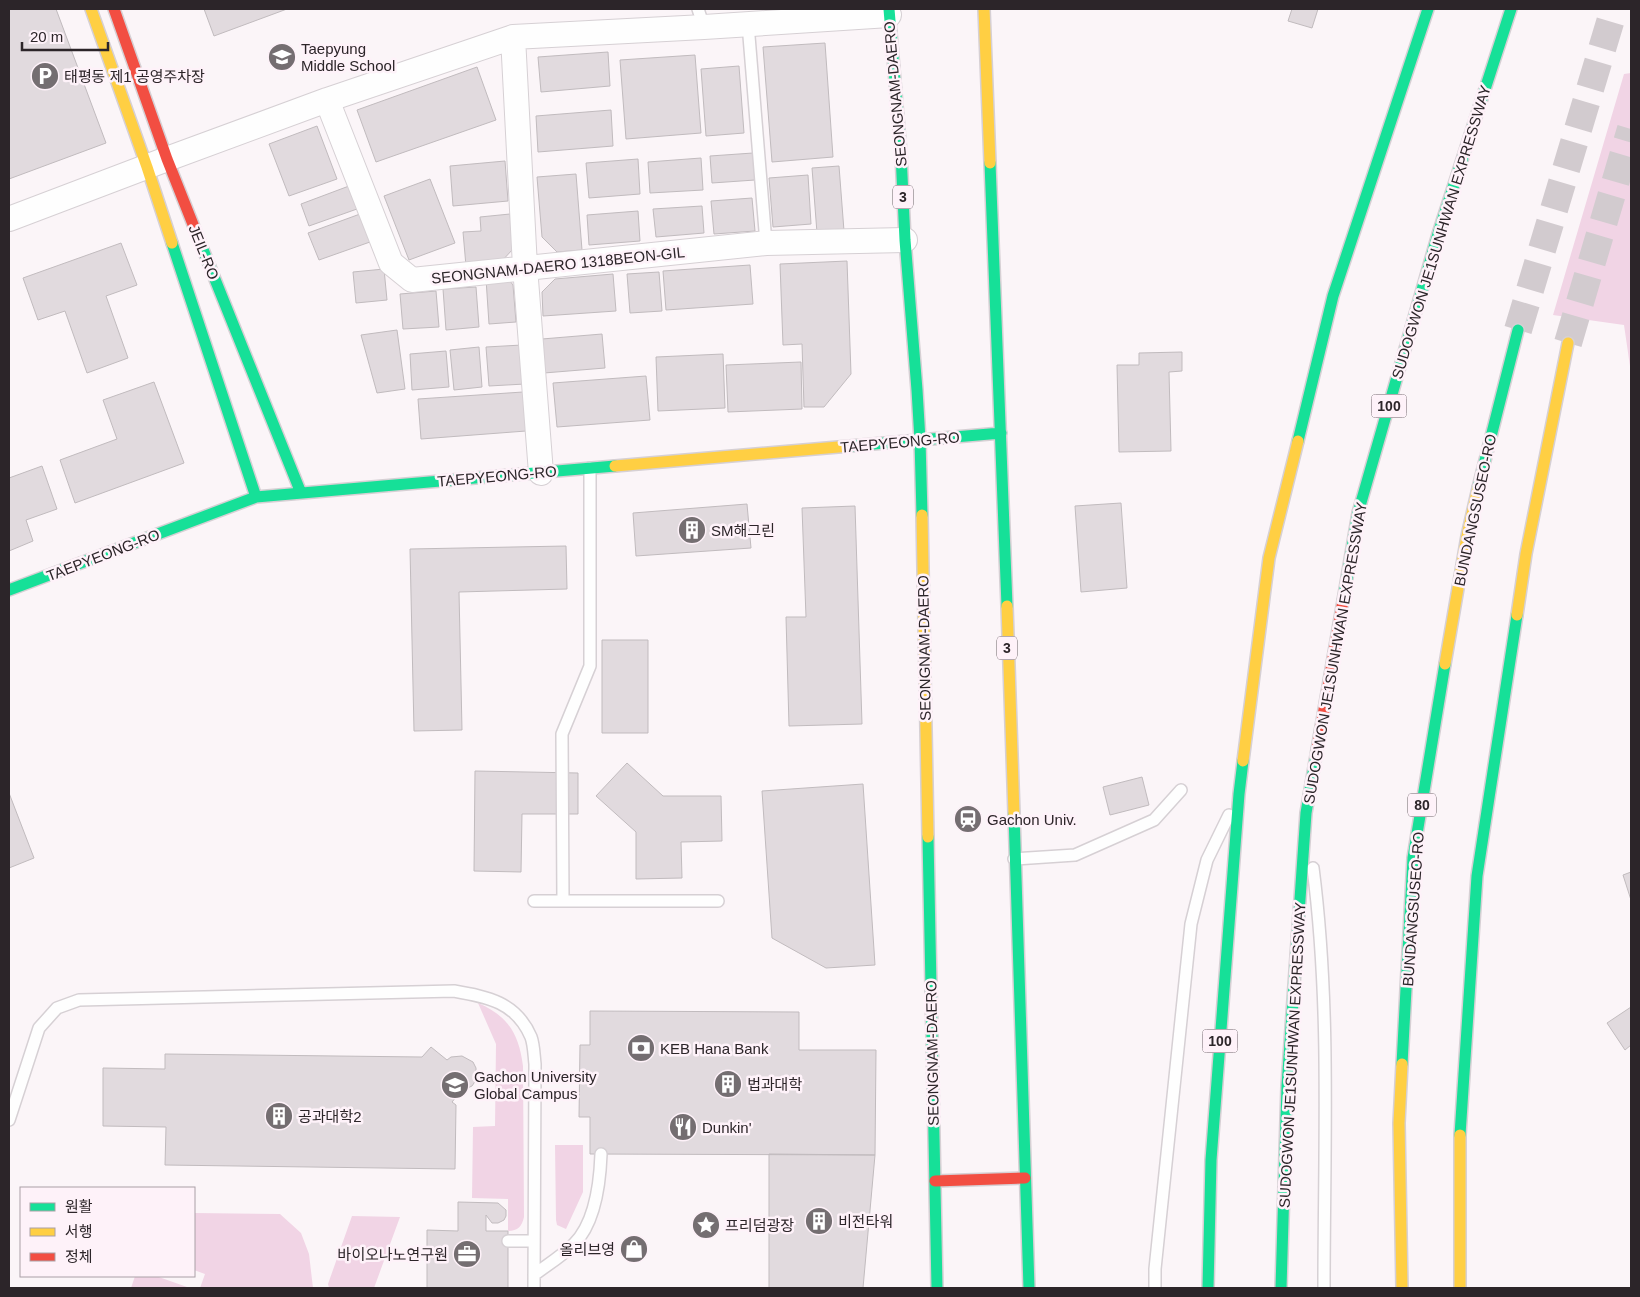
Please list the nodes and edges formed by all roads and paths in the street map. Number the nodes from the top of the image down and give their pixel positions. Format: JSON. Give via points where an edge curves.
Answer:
{"nodes":[{"id":1,"x":91,"y":9,"type":"edge"},
{"id":2,"x":114,"y":9,"type":"edge"},
{"id":3,"x":984,"y":9,"type":"edge"},
{"id":4,"x":1428,"y":9,"type":"edge"},
{"id":5,"x":1511,"y":9,"type":"edge"},
{"id":6,"x":889,"y":12,"type":"edge"},
{"id":7,"x":701,"y":18,"type":"edge"},
{"id":8,"x":748,"y":24,"type":"junction"},
{"id":9,"x":513,"y":37,"type":"junction"},
{"id":10,"x":327,"y":100,"type":"junction"},
{"id":11,"x":157,"y":163,"type":"junction"},
{"id":12,"x":9,"y":219,"type":"edge"},
{"id":13,"x":905,"y":240,"type":"junction"},
{"id":14,"x":766,"y":243,"type":"junction"},
{"id":15,"x":525,"y":267,"type":"junction"},
{"id":16,"x":1518,"y":330,"type":"tunnel mouth"},
{"id":17,"x":1568,"y":343,"type":"tunnel mouth"},
{"id":18,"x":1001,"y":433,"type":"junction"},
{"id":19,"x":920,"y":440,"type":"junction"},
{"id":20,"x":590,"y":468,"type":"junction"},
{"id":21,"x":541,"y":472,"type":"junction"},
{"id":22,"x":300,"y":493,"type":"junction"},
{"id":23,"x":256,"y":497,"type":"junction"},
{"id":24,"x":9,"y":590,"type":"edge"},
{"id":25,"x":1181,"y":790,"type":"dead end"},
{"id":26,"x":1239,"y":794,"type":"junction"},
{"id":27,"x":1306,"y":813,"type":"junction"},
{"id":28,"x":1014,"y":859,"type":"junction"},
{"id":29,"x":534,"y":901,"type":"dead end"},
{"id":30,"x":563,"y":901,"type":"junction"},
{"id":31,"x":718,"y":901,"type":"dead end"},
{"id":32,"x":9,"y":1120,"type":"edge"},
{"id":33,"x":601,"y":1154,"type":"dead end"},
{"id":34,"x":1025,"y":1178,"type":"junction"},
{"id":35,"x":935,"y":1181,"type":"junction"},
{"id":36,"x":508,"y":1241,"type":"dead end"},
{"id":37,"x":534,"y":1241,"type":"junction"},
{"id":38,"x":534,"y":1275,"type":"junction"},
{"id":39,"x":534,"y":1288,"type":"edge"},
{"id":40,"x":937,"y":1288,"type":"edge"},
{"id":41,"x":1029,"y":1288,"type":"edge"},
{"id":42,"x":1155,"y":1288,"type":"edge"},
{"id":43,"x":1208,"y":1288,"type":"edge"},
{"id":44,"x":1281,"y":1288,"type":"edge"},
{"id":45,"x":1324,"y":1288,"type":"edge"},
{"id":46,"x":1402,"y":1288,"type":"edge"},
{"id":47,"x":1460,"y":1288,"type":"edge"}],
"edges":[{"from":1,"to":11,"type":"main road","name":"JEIL-RO"},
{"from":2,"to":11,"type":"main road","name":"JEIL-RO"},
{"from":3,"to":18,"type":"main road","number":"3"},
{"from":4,"to":26,"type":"main road","number":"100","via":[[1333,296],[1269,558]]},
{"from":5,"to":27,"type":"main road","name":"SUDOGWON JE1SUNHWAN EXPRESSWAY","number":"100","via":[[1438,234],[1358,513]]},
{"from":6,"to":8,"type":"street"},
{"from":6,"to":13,"type":"main road","name":"SEONGNAM-DAERO","number":"3"},
{"from":7,"to":8,"type":"street"},
{"from":7,"to":9,"type":"street"},
{"from":8,"to":14,"type":"lane"},
{"from":9,"to":10,"type":"street"},
{"from":9,"to":15,"type":"street"},
{"from":10,"to":11,"type":"street"},
{"from":10,"to":15,"type":"street","name":"SEONGNAM-DAERO 1318BEON-GIL","via":[[391,263],[412,280]]},
{"from":11,"to":12,"type":"street"},
{"from":11,"to":22,"type":"main road","name":"JEIL-RO"},
{"from":11,"to":23,"type":"main road","name":"JEIL-RO"},
{"from":13,"to":14,"type":"street","name":"SEONGNAM-DAERO 1318BEON-GIL"},
{"from":13,"to":19,"type":"main road","name":"SEONGNAM-DAERO","number":"3"},
{"from":14,"to":15,"type":"street","name":"SEONGNAM-DAERO 1318BEON-GIL"},
{"from":15,"to":21,"type":"street"},
{"from":16,"to":46,"type":"main road","name":"BUNDANGSUSEO-RO","number":"80","via":[[1467,536],[1414,858],[1399,1123]]},
{"from":17,"to":47,"type":"main road","via":[[1526,554],[1477,876],[1459,1144]]},
{"from":18,"to":19,"type":"main road","name":"TAEPYEONG-RO"},
{"from":18,"to":28,"type":"main road","number":"3"},
{"from":19,"to":20,"type":"main road","name":"TAEPYEONG-RO"},
{"from":19,"to":35,"type":"main road","name":"SEONGNAM-DAERO","number":"3"},
{"from":20,"to":21,"type":"main road","name":"TAEPYEONG-RO"},
{"from":20,"to":30,"type":"lane","via":[[590,666],[562,734]]},
{"from":21,"to":22,"type":"main road","name":"TAEPYEONG-RO"},
{"from":22,"to":23,"type":"main road","name":"TAEPYEONG-RO"},
{"from":23,"to":24,"type":"main road","name":"TAEPYEONG-RO"},
{"from":25,"to":28,"type":"lane","via":[[1154,820],[1075,855]]},
{"from":26,"to":42,"type":"lane","via":[[1208,860],[1191,924]]},
{"from":26,"to":43,"type":"main road","number":"100","via":[[1211,1160]]},
{"from":27,"to":44,"type":"main road","name":"SUDOGWON JE1SUNHWAN EXPRESSWAY","number":"100","via":[[1287,1086]]},
{"from":27,"to":45,"type":"lane","via":[[1317,904],[1325,1028]]},
{"from":28,"to":34,"type":"main road","number":"3"},
{"from":29,"to":30,"type":"lane"},
{"from":30,"to":31,"type":"lane"},
{"from":32,"to":37,"type":"lane","via":[[39,1028],[56,1008],[79,1000],[454,991],[484,996],[505,1005],[521,1020],[532,1038],[535,1064]]},
{"from":33,"to":38,"type":"lane","via":[[590,1220],[575,1243]]},
{"from":34,"to":35,"type":"main road"},
{"from":34,"to":41,"type":"main road","number":"3"},
{"from":35,"to":40,"type":"main road","name":"SEONGNAM-DAERO","number":"3"},
{"from":36,"to":37,"type":"lane"},
{"from":37,"to":38,"type":"lane"},
{"from":38,"to":39,"type":"lane"}]}
